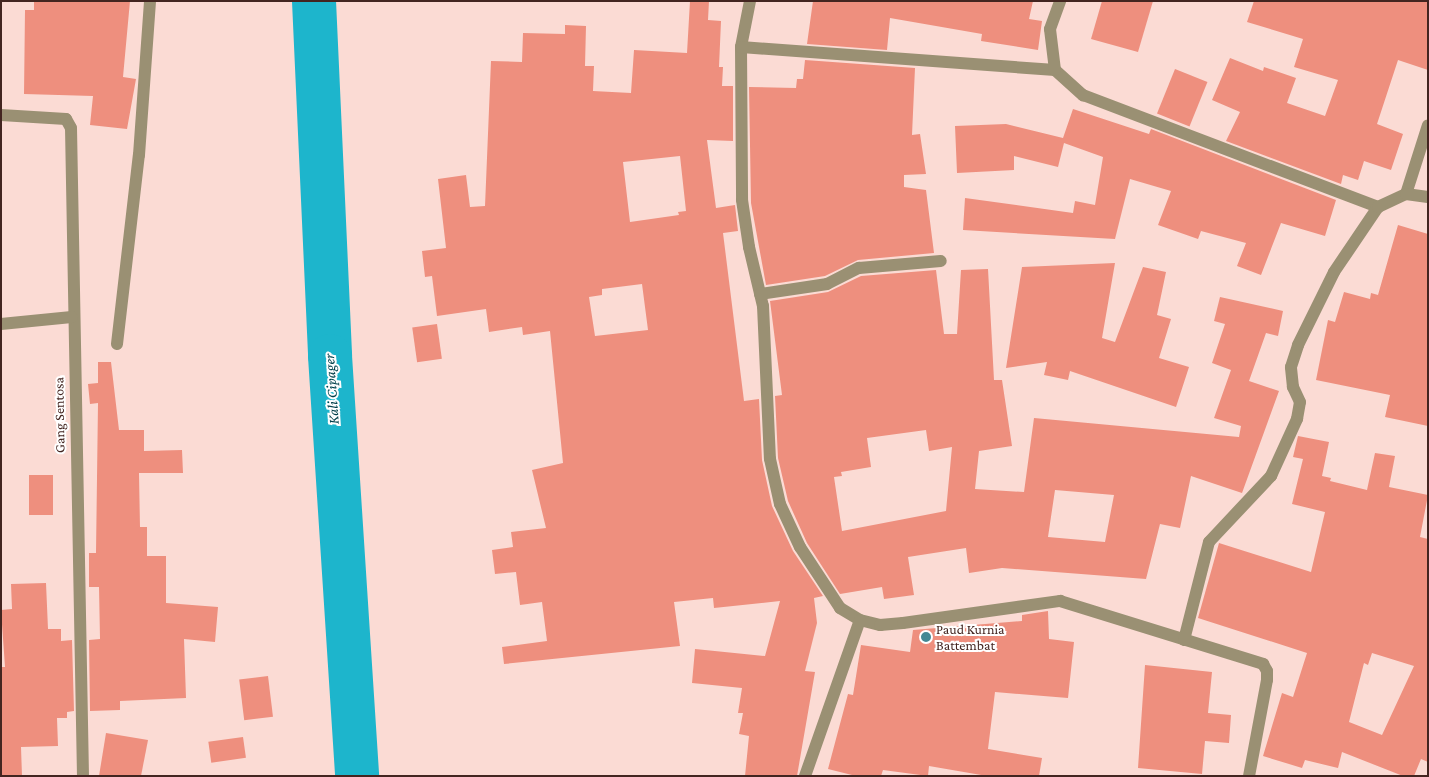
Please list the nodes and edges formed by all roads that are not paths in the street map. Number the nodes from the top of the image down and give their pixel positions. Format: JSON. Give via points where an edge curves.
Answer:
{"nodes":[{"id":1,"x":150,"y":1,"type":"edge"},
{"id":2,"x":750,"y":1,"type":"edge"},
{"id":3,"x":1060,"y":1,"type":"edge"},
{"id":4,"x":741,"y":47,"type":"junction"},
{"id":5,"x":1055,"y":70,"type":"junction"},
{"id":6,"x":1,"y":115,"type":"edge"},
{"id":7,"x":1428,"y":125,"type":"edge"},
{"id":8,"x":1406,"y":194,"type":"junction"},
{"id":9,"x":1428,"y":197,"type":"edge"},
{"id":10,"x":1378,"y":207,"type":"junction"},
{"id":11,"x":942,"y":261,"type":"dead end"},
{"id":12,"x":760,"y":294,"type":"junction"},
{"id":13,"x":72,"y":318,"type":"junction"},
{"id":14,"x":1,"y":324,"type":"edge"},
{"id":15,"x":117,"y":344,"type":"dead end"},
{"id":16,"x":860,"y":620,"type":"junction"},
{"id":17,"x":1184,"y":640,"type":"junction"},
{"id":18,"x":83,"y":776,"type":"edge"},
{"id":19,"x":805,"y":776,"type":"edge"},
{"id":20,"x":1249,"y":776,"type":"edge"}],
"edges":[{"from":1,"to":15,"type":"street","via":[[139,155]]},
{"from":2,"to":4,"type":"street"},
{"from":3,"to":5,"type":"street","via":[[1050,29]]},
{"from":4,"to":5,"type":"street"},
{"from":4,"to":12,"type":"street","via":[[742,200]]},
{"from":5,"to":10,"type":"street","via":[[1083,95]]},
{"from":6,"to":13,"type":"street","name":"Gang Sentosa","via":[[66,119],[70,128]]},
{"from":7,"to":8,"type":"street"},
{"from":8,"to":9,"type":"street"},
{"from":8,"to":10,"type":"street"},
{"from":10,"to":17,"type":"street","via":[[1339,263],[1298,345],[1292,367],[1293,387],[1300,402],[1296,419],[1271,476],[1210,542]]},
{"from":11,"to":12,"type":"street","via":[[859,268],[827,284]]},
{"from":12,"to":16,"type":"street","via":[[770,459],[780,504],[800,546],[840,608]]},
{"from":13,"to":14,"type":"street"},
{"from":13,"to":18,"type":"street","name":"Gang Sentosa"},
{"from":16,"to":17,"type":"street","via":[[880,625],[903,623],[1060,601]]},
{"from":16,"to":19,"type":"street"},
{"from":17,"to":20,"type":"street","via":[[1266,667],[1267,680]]}]}
